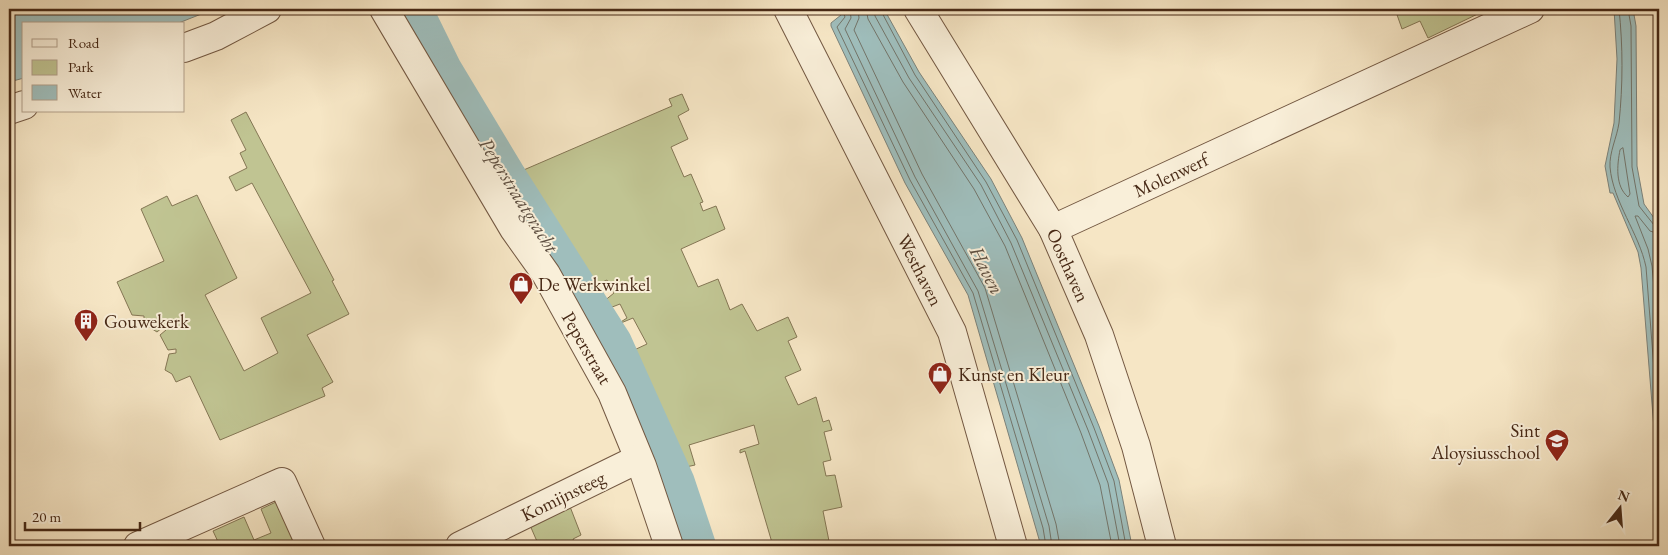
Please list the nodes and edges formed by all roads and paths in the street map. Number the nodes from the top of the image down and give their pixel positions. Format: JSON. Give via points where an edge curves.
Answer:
{"nodes":[{"id":1,"x":267,"y":9,"type":"edge"},
{"id":2,"x":384,"y":9,"type":"edge"},
{"id":3,"x":788,"y":9,"type":"edge"},
{"id":4,"x":918,"y":9,"type":"edge"},
{"id":5,"x":1530,"y":9,"type":"edge"},
{"id":6,"x":185,"y":48,"type":"edge"},
{"id":7,"x":22,"y":106,"type":"edge"},
{"id":8,"x":9,"y":110,"type":"edge"},
{"id":9,"x":1053,"y":229,"type":"junction"},
{"id":10,"x":638,"y":459,"type":"junction"},
{"id":11,"x":138,"y":546,"type":"edge"},
{"id":12,"x":311,"y":546,"type":"edge"},
{"id":13,"x":460,"y":546,"type":"edge"},
{"id":14,"x":669,"y":546,"type":"edge"},
{"id":15,"x":1013,"y":546,"type":"edge"},
{"id":16,"x":1162,"y":546,"type":"edge"}],
"edges":[{"from":1,"to":6,"type":"street","via":[[216,36]]},
{"from":2,"to":10,"type":"street","name":"Peperstraat","via":[[504,212],[546,274],[612,393]]},
{"from":3,"to":15,"type":"street","name":"Westhaven","via":[[952,332]]},
{"from":4,"to":9,"type":"street","name":"Oosthaven"},
{"from":5,"to":9,"type":"street","name":"Molenwerf"},
{"from":7,"to":8,"type":"street"},
{"from":9,"to":16,"type":"street","name":"Oosthaven","via":[[1102,344],[1136,446]]},
{"from":10,"to":13,"type":"street","name":"Komijnsteeg"},
{"from":10,"to":14,"type":"street","name":"Peperstraat"},
{"from":11,"to":12,"type":"street","via":[[282,482]]}]}
